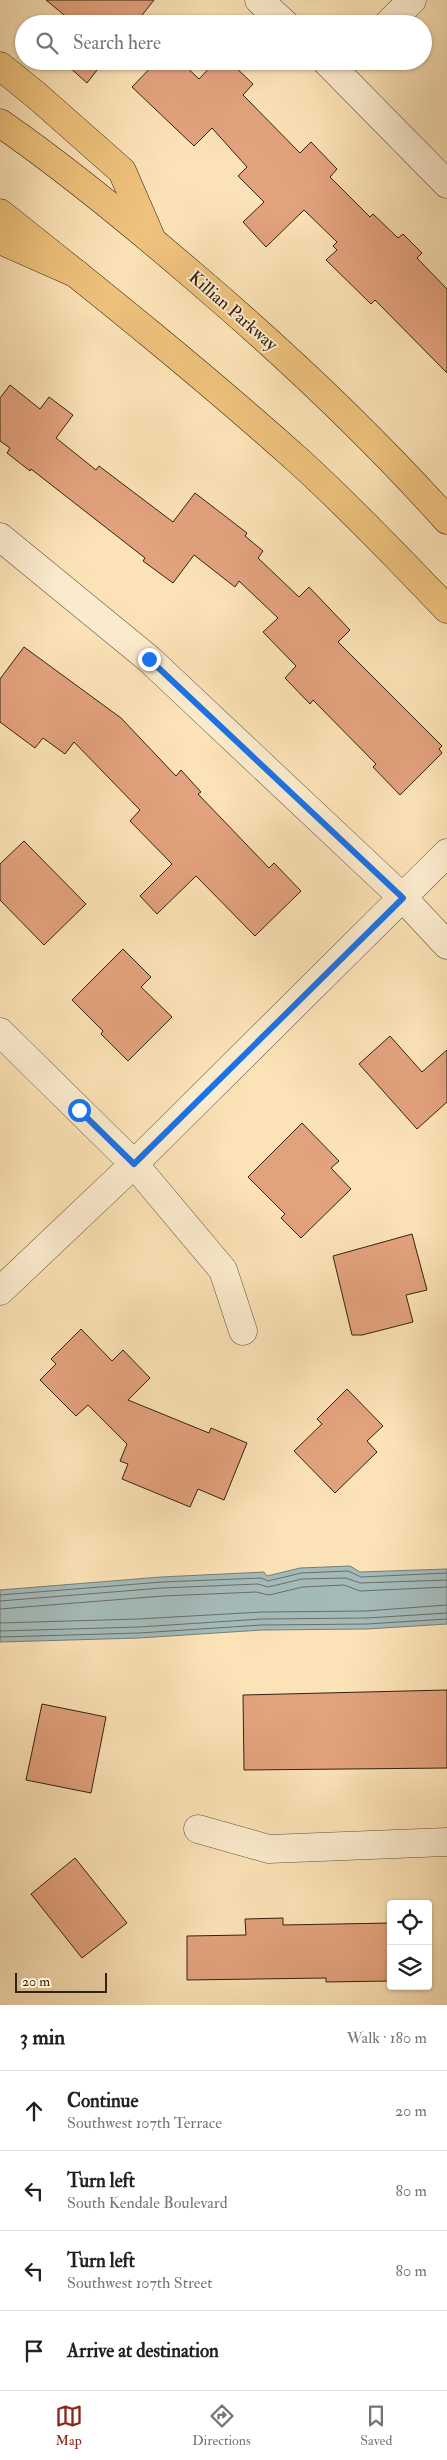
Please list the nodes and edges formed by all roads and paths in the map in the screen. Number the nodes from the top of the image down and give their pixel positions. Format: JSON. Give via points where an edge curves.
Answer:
{"nodes":[{"id":1,"x":259,"y":0,"type":"edge"},
{"id":2,"x":412,"y":0,"type":"edge"},
{"id":3,"x":275,"y":15,"type":"edge"},
{"id":4,"x":397,"y":15,"type":"edge"},
{"id":5,"x":0,"y":66,"type":"edge"},
{"id":6,"x":344,"y":70,"type":"edge"},
{"id":7,"x":0,"y":123,"type":"edge"},
{"id":8,"x":447,"y":184,"type":"edge"},
{"id":9,"x":0,"y":213,"type":"edge"},
{"id":10,"x":0,"y":240,"type":"edge"},
{"id":11,"x":152,"y":240,"type":"junction"},
{"id":12,"x":77,"y":274,"type":"junction"},
{"id":13,"x":447,"y":520,"type":"edge"},
{"id":14,"x":0,"y":537,"type":"edge"},
{"id":15,"x":447,"y":609,"type":"edge"},
{"id":16,"x":447,"y":853,"type":"edge"},
{"id":17,"x":403,"y":898,"type":"junction"},
{"id":18,"x":447,"y":945,"type":"edge"},
{"id":19,"x":0,"y":1032,"type":"edge"},
{"id":20,"x":134,"y":1164,"type":"junction"},
{"id":21,"x":0,"y":1291,"type":"edge"},
{"id":22,"x":243,"y":1331,"type":"dead end"},
{"id":23,"x":198,"y":1829,"type":"dead end"},
{"id":24,"x":447,"y":1842,"type":"edge"}],
"edges":[{"from":1,"to":3,"type":"street"},
{"from":2,"to":4,"type":"street"},
{"from":5,"to":11,"type":"main road","via":[[122,171]]},
{"from":6,"to":8,"type":"street"},
{"from":7,"to":11,"type":"main road","name":"Killian Parkway"},
{"from":9,"to":12,"type":"main road"},
{"from":10,"to":12,"type":"main road"},
{"from":11,"to":13,"type":"main road","name":"Killian Parkway","via":[[266,337],[347,414]]},
{"from":12,"to":15,"type":"main road","via":[[185,361],[301,463]]},
{"from":14,"to":17,"type":"street","via":[[149,659]]},
{"from":16,"to":17,"type":"street"},
{"from":17,"to":18,"type":"street"},
{"from":17,"to":20,"type":"street"},
{"from":19,"to":20,"type":"street"},
{"from":20,"to":21,"type":"street"},
{"from":20,"to":22,"type":"street","via":[[223,1270]]},
{"from":23,"to":24,"type":"street","via":[[269,1849]]}]}
